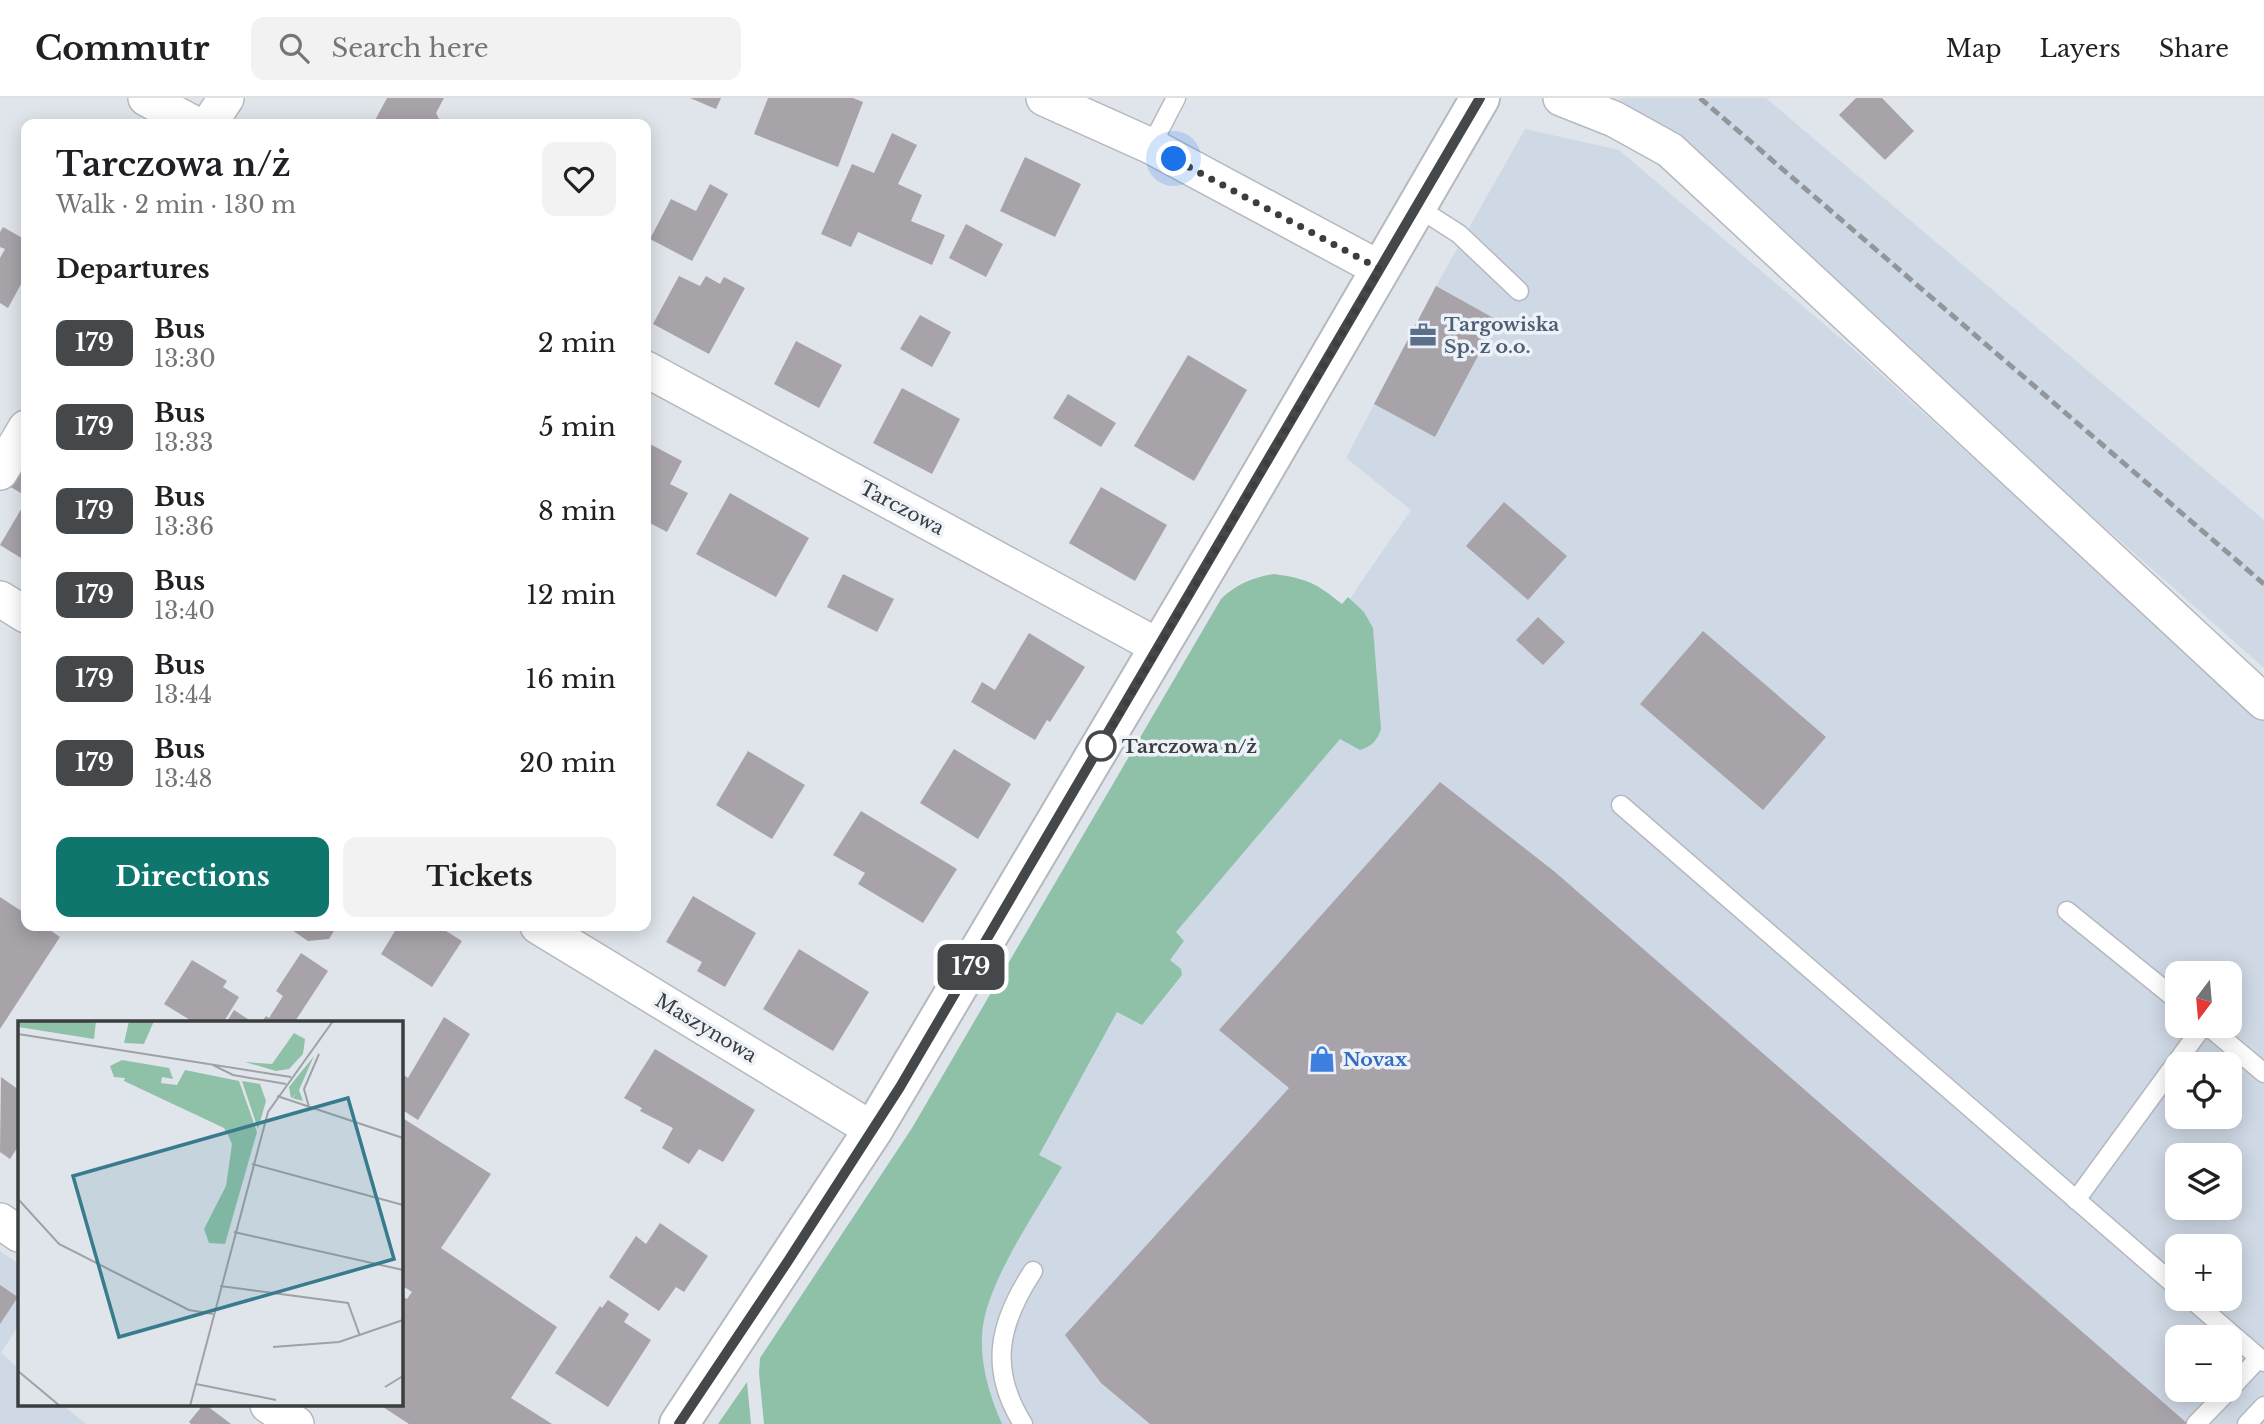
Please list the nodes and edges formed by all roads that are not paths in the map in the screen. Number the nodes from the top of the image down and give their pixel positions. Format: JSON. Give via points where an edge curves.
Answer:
{"nodes":[{"id":1,"x":146,"y":98,"type":"edge"},
{"id":2,"x":226,"y":98,"type":"edge"},
{"id":3,"x":1044,"y":98,"type":"edge"},
{"id":4,"x":1175,"y":98,"type":"edge"},
{"id":5,"x":1480,"y":98,"type":"edge"},
{"id":6,"x":1561,"y":98,"type":"edge"},
{"id":7,"x":185,"y":119,"type":"edge"},
{"id":8,"x":212,"y":119,"type":"edge"},
{"id":9,"x":1152,"y":146,"type":"junction"},
{"id":10,"x":1417,"y":207,"type":"junction"},
{"id":11,"x":1380,"y":269,"type":"junction"},
{"id":12,"x":1519,"y":291,"type":"dead end"},
{"id":13,"x":651,"y":372,"type":"edge"},
{"id":14,"x":21,"y":436,"type":"edge"},
{"id":15,"x":0,"y":472,"type":"edge"},
{"id":16,"x":0,"y":599,"type":"edge"},
{"id":17,"x":21,"y":612,"type":"edge"},
{"id":18,"x":1159,"y":647,"type":"junction"},
{"id":19,"x":2264,"y":702,"type":"edge"},
{"id":20,"x":1620,"y":804,"type":"dead end"},
{"id":21,"x":2067,"y":911,"type":"dead end"},
{"id":22,"x":546,"y":931,"type":"edge"},
{"id":23,"x":2165,"y":990,"type":"edge"},
{"id":24,"x":2197,"y":1038,"type":"edge"},
{"id":25,"x":2221,"y":1038,"type":"edge"},
{"id":26,"x":2264,"y":1073,"type":"edge"},
{"id":27,"x":873,"y":1130,"type":"junction"},
{"id":28,"x":2076,"y":1200,"type":"junction"},
{"id":29,"x":0,"y":1221,"type":"edge"},
{"id":30,"x":18,"y":1233,"type":"edge"},
{"id":31,"x":1033,"y":1271,"type":"dead end"},
{"id":32,"x":2165,"y":1277,"type":"edge"},
{"id":33,"x":2205,"y":1311,"type":"edge"},
{"id":34,"x":2262,"y":1360,"type":"edge"},
{"id":35,"x":2242,"y":1378,"type":"edge"},
{"id":36,"x":2217,"y":1402,"type":"edge"},
{"id":37,"x":269,"y":1406,"type":"edge"},
{"id":38,"x":2264,"y":1406,"type":"edge"},
{"id":39,"x":296,"y":1424,"type":"edge"},
{"id":40,"x":679,"y":1424,"type":"edge"},
{"id":41,"x":1023,"y":1424,"type":"edge"},
{"id":42,"x":2196,"y":1424,"type":"edge"},
{"id":43,"x":2246,"y":1424,"type":"edge"}],
"edges":[{"from":1,"to":7,"type":"street"},
{"from":2,"to":8,"type":"street"},
{"from":3,"to":9,"type":"street"},
{"from":4,"to":9,"type":"lane"},
{"from":5,"to":10,"type":"street"},
{"from":6,"to":19,"type":"street","via":[[1614,119],[1670,150]]},
{"from":9,"to":11,"type":"street"},
{"from":10,"to":11,"type":"street"},
{"from":10,"to":12,"type":"lane","via":[[1459,234]]},
{"from":11,"to":18,"type":"street"},
{"from":13,"to":18,"type":"street","name":"Tarczowa"},
{"from":14,"to":15,"type":"street"},
{"from":16,"to":17,"type":"street"},
{"from":18,"to":27,"type":"street"},
{"from":20,"to":28,"type":"lane"},
{"from":21,"to":23,"type":"lane"},
{"from":22,"to":27,"type":"street","name":"Maszynowa"},
{"from":24,"to":28,"type":"lane"},
{"from":25,"to":26,"type":"lane"},
{"from":27,"to":40,"type":"street"},
{"from":28,"to":32,"type":"lane"},
{"from":29,"to":30,"type":"street"},
{"from":31,"to":41,"type":"lane","via":[[1014,1300],[1001,1352],[1004,1382]]},
{"from":33,"to":34,"type":"lane"},
{"from":34,"to":35,"type":"lane"},
{"from":36,"to":42,"type":"lane"},
{"from":37,"to":39,"type":"street"},
{"from":38,"to":43,"type":"lane"}]}
